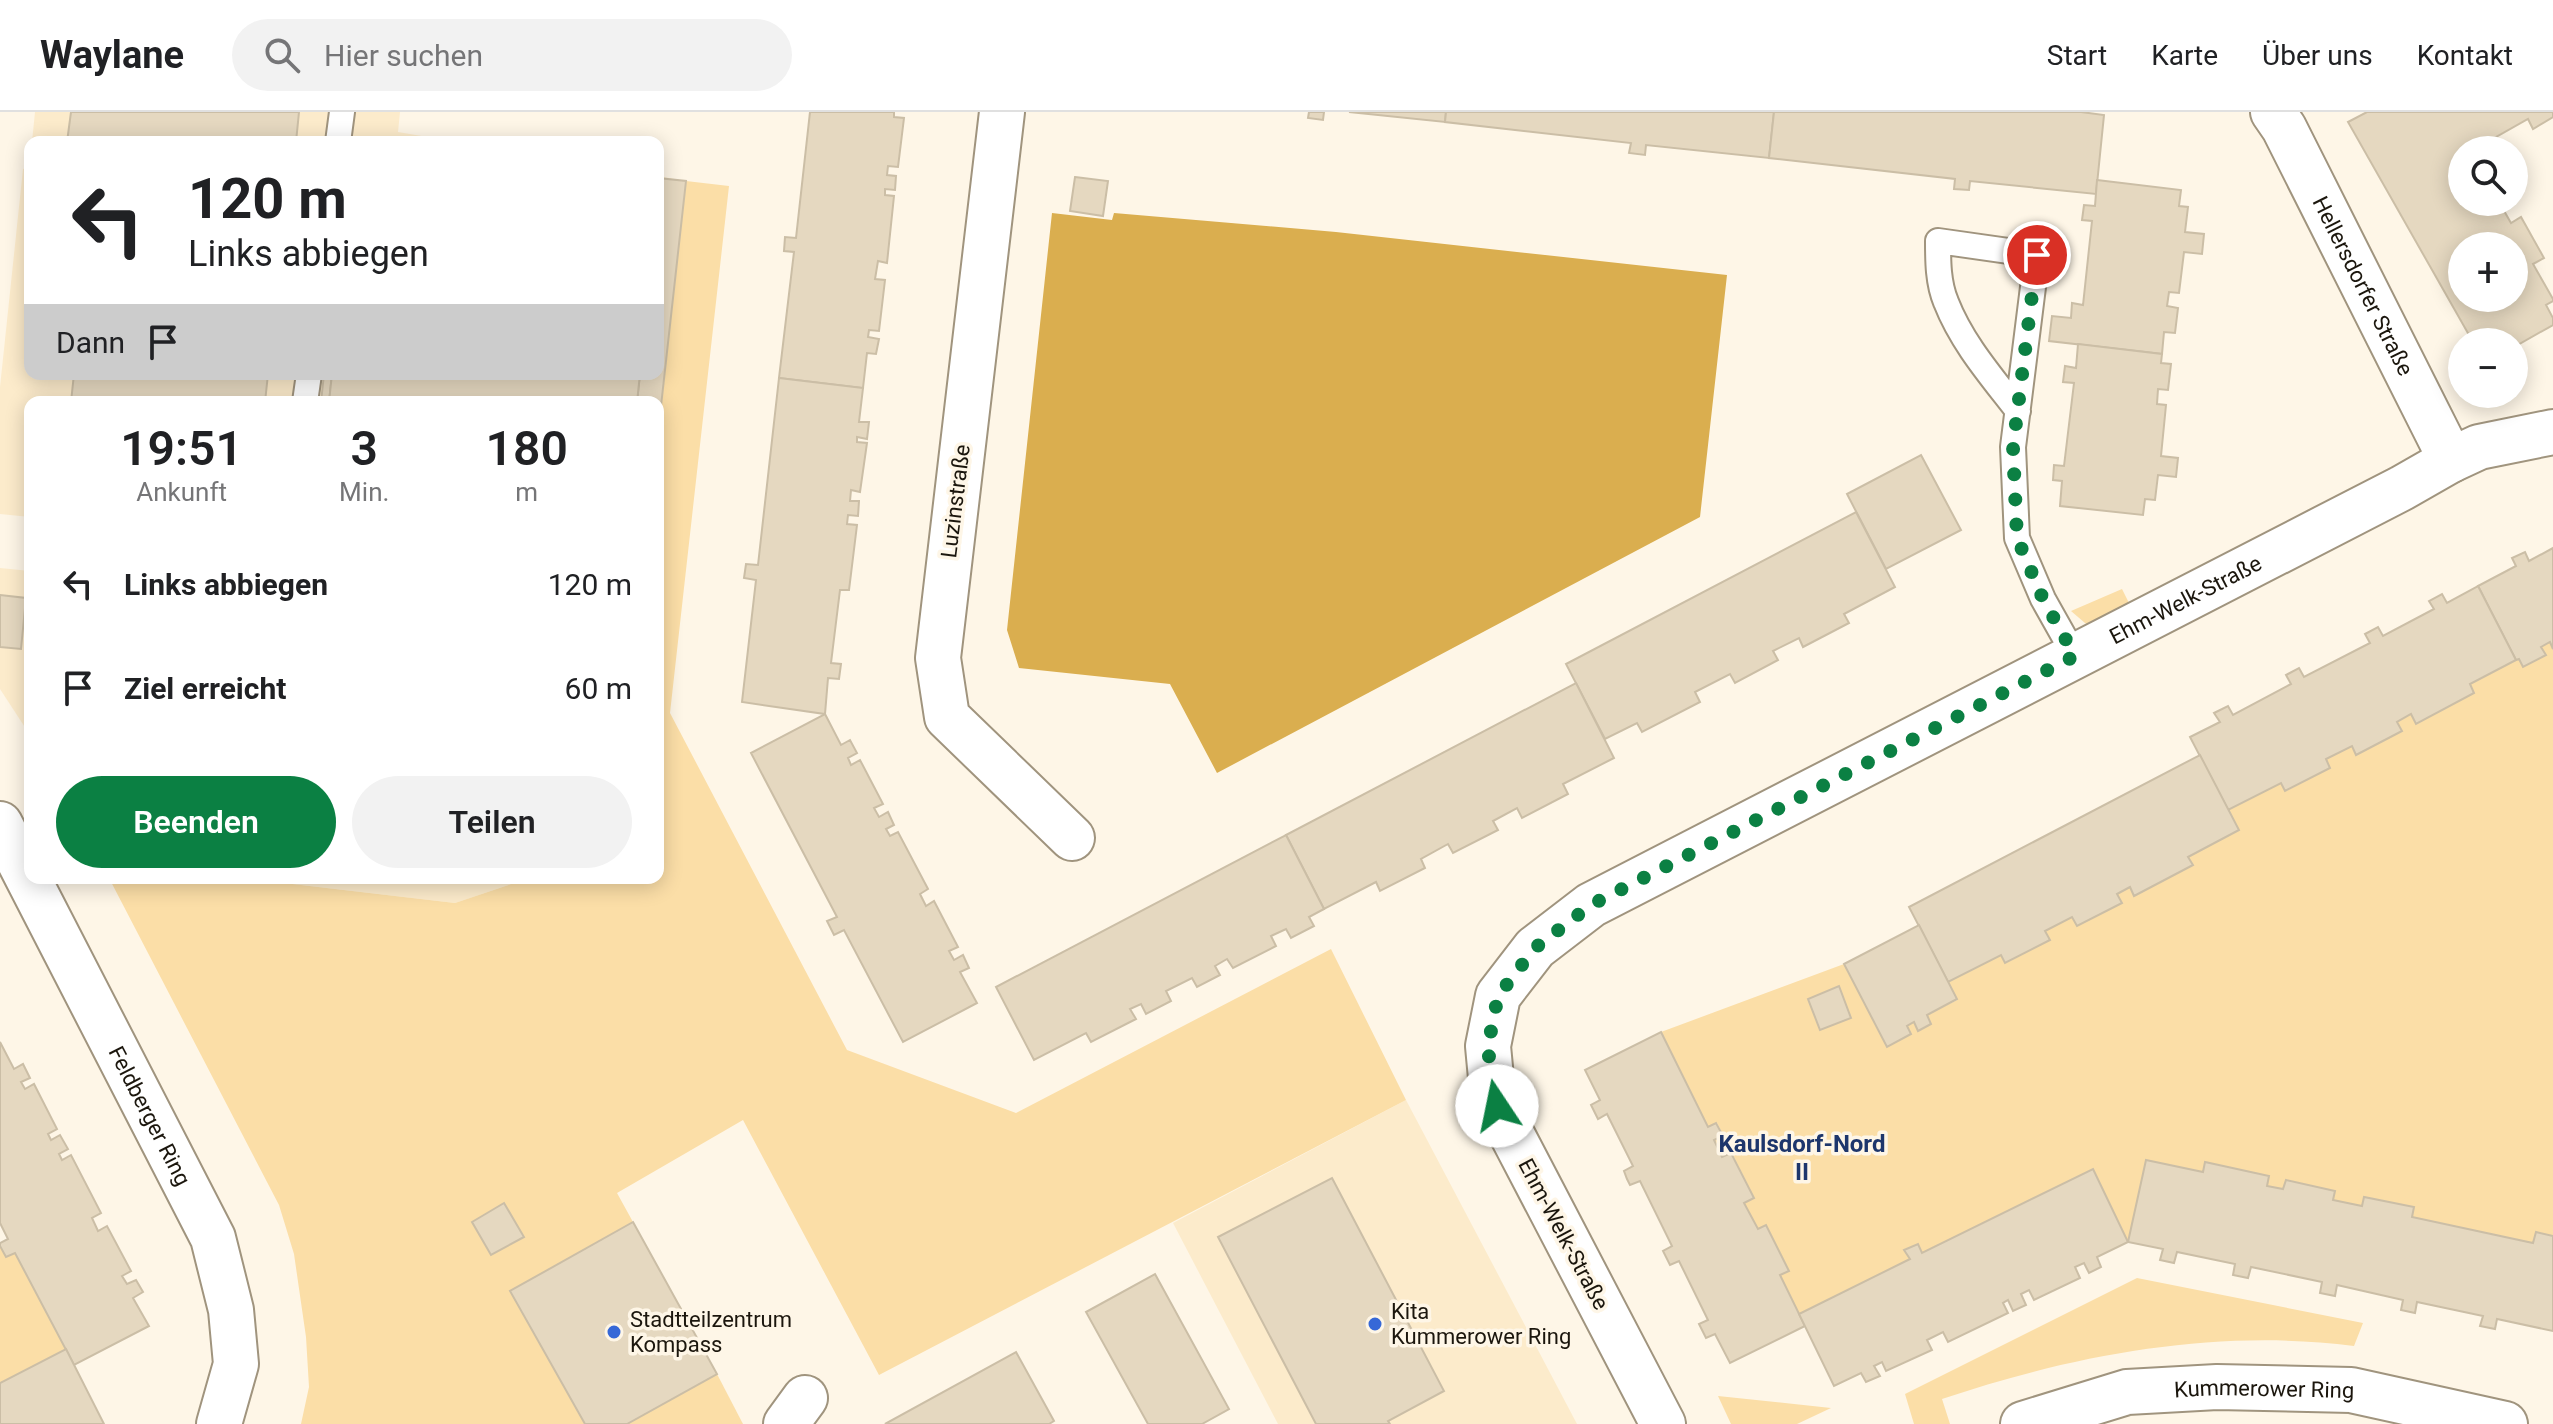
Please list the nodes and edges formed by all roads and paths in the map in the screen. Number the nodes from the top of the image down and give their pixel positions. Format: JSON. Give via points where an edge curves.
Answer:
{"nodes":[{"id":1,"x":342,"y":112,"type":"edge"},
{"id":2,"x":1002,"y":112,"type":"edge"},
{"id":3,"x":2288,"y":117,"type":"edge"},
{"id":4,"x":339,"y":136,"type":"edge"},
{"id":5,"x":2018,"y":411,"type":"junction"},
{"id":6,"x":2553,"y":432,"type":"edge"},
{"id":7,"x":2451,"y":460,"type":"junction"},
{"id":8,"x":2075,"y":656,"type":"junction"},
{"id":9,"x":0,"y":824,"type":"edge"},
{"id":10,"x":1072,"y":838,"type":"dead end"},
{"id":11,"x":24,"y":871,"type":"edge"},
{"id":12,"x":31,"y":884,"type":"edge"},
{"id":13,"x":219,"y":1424,"type":"edge"},
{"id":14,"x":1663,"y":1424,"type":"edge"},
{"id":15,"x":2023,"y":1424,"type":"edge"},
{"id":16,"x":2505,"y":1424,"type":"edge"}],
"edges":[{"from":1,"to":4,"type":"lane"},
{"from":2,"to":10,"type":"street","name":"Luzinstraße","via":[[938,658],[947,717]]},
{"from":3,"to":7,"type":"street","name":"Hellersdorfer Straße"},
{"from":5,"to":5,"type":"lane","via":[[2037,255],[1938,241],[1945,301],[1971,350]]},
{"from":5,"to":8,"type":"lane","via":[[2013,447],[2017,538]]},
{"from":6,"to":7,"type":"street","name":"Ehm-Welk-Straße","via":[[2479,447]]},
{"from":7,"to":8,"type":"street","name":"Ehm-Welk-Straße"},
{"from":8,"to":14,"type":"street","name":"Ehm-Welk-Straße","via":[[1591,905],[1535,948],[1498,996],[1488,1046],[1497,1106]]},
{"from":9,"to":11,"type":"street","name":"Feldberger Ring"},
{"from":12,"to":13,"type":"street","name":"Feldberger Ring","via":[[213,1238],[231,1310],[236,1364]]},
{"from":15,"to":16,"type":"street","name":"Kummerower Ring","via":[[2127,1392],[2217,1387],[2351,1390]]}]}
